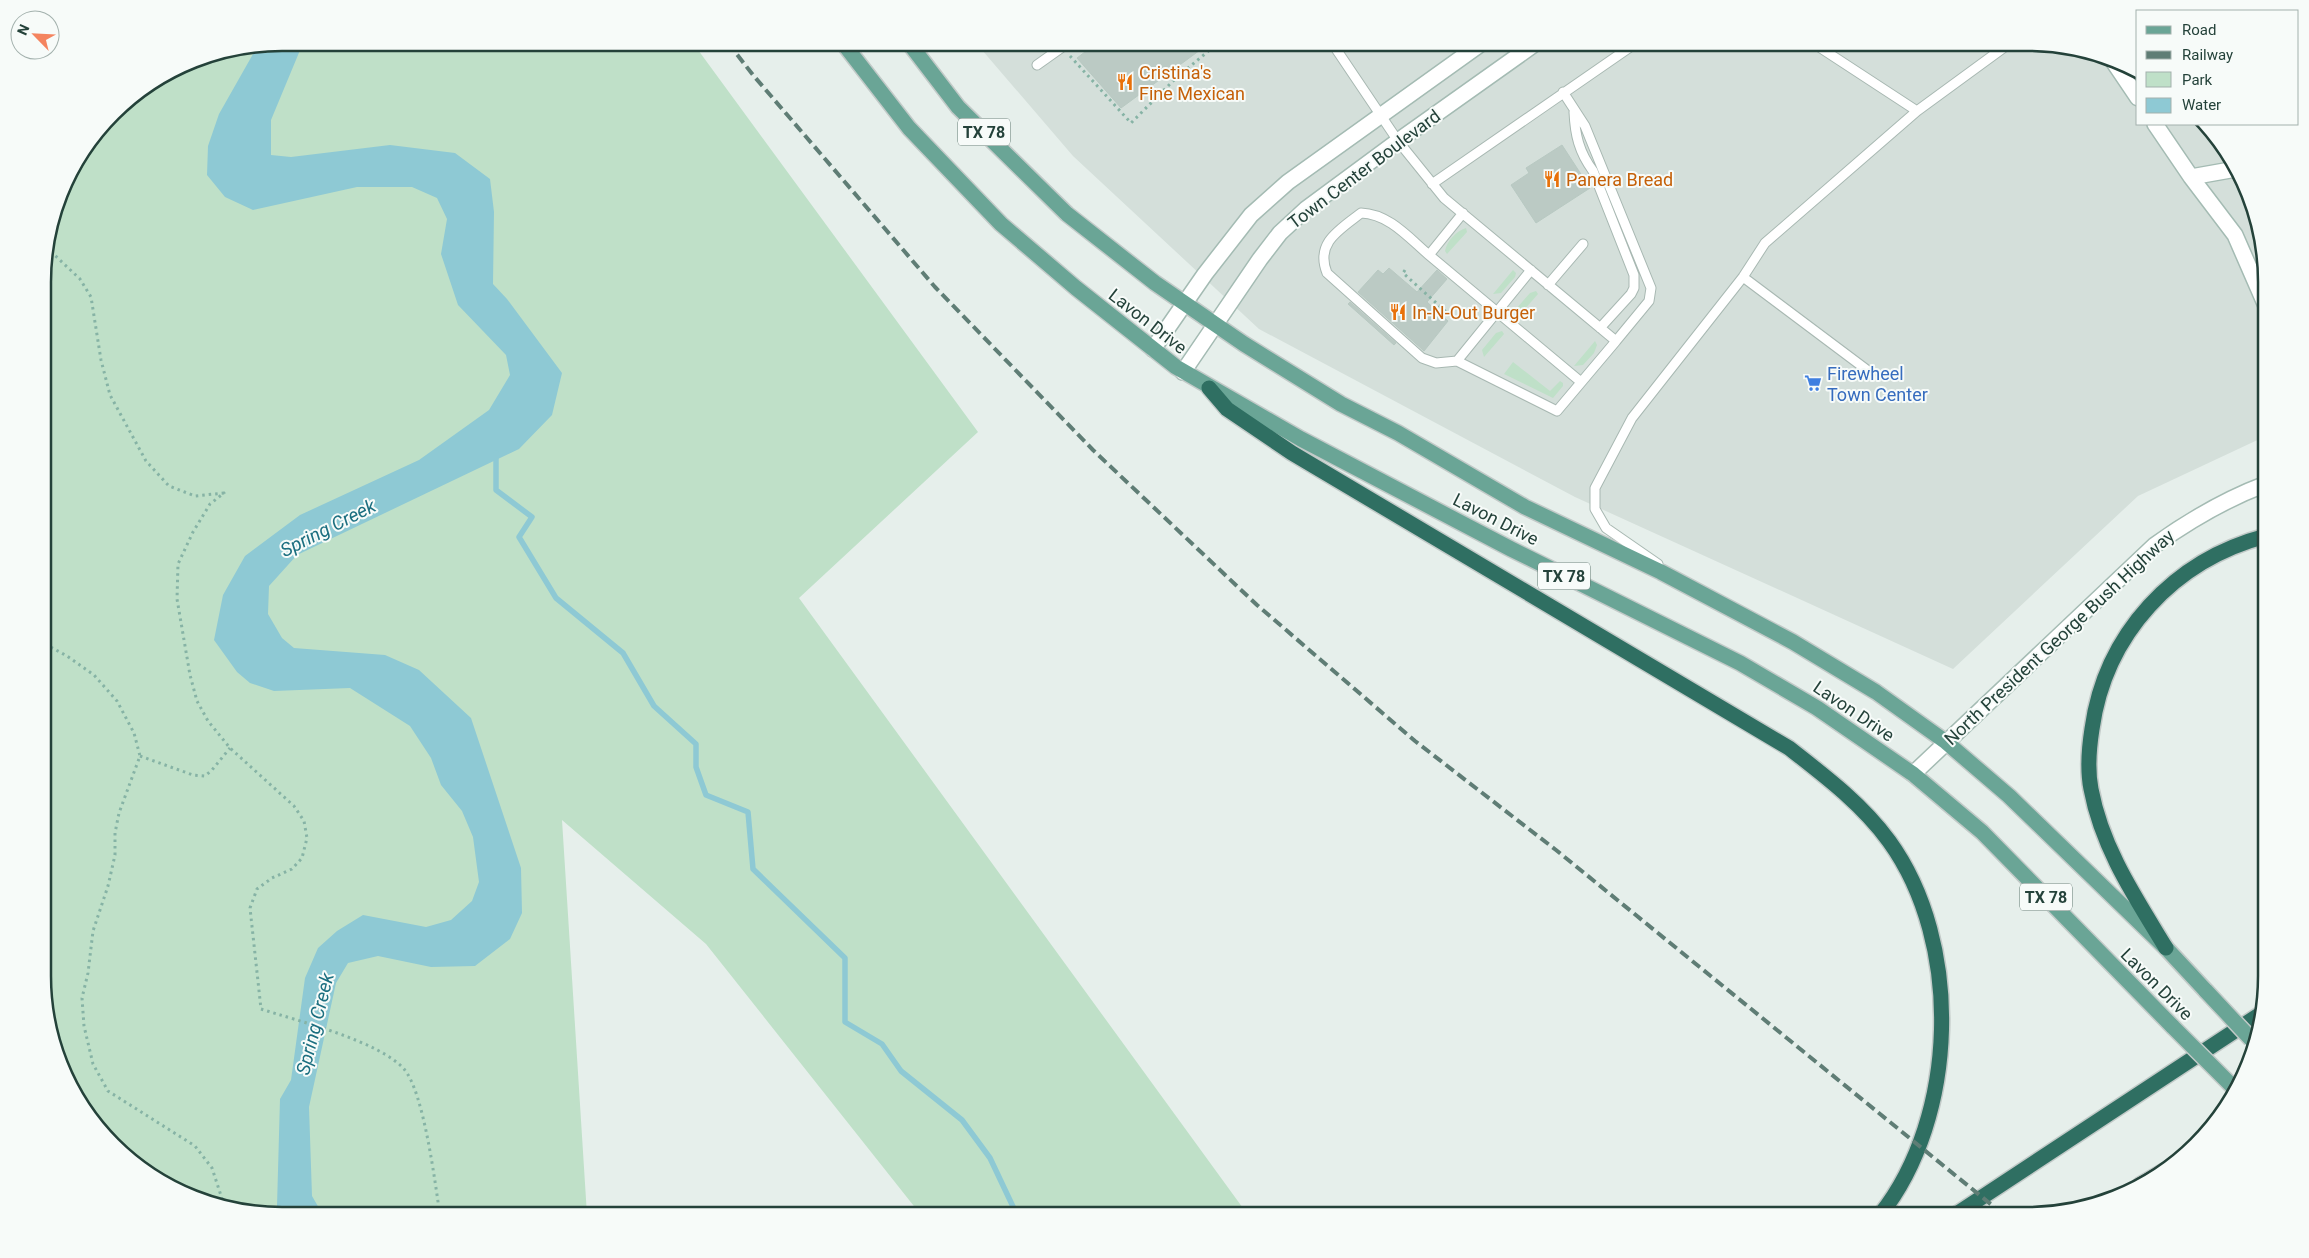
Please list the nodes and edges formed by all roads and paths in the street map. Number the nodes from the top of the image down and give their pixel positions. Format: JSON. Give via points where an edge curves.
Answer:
{"nodes":[{"id":1,"x":850,"y":51,"type":"edge"},
{"id":2,"x":916,"y":51,"type":"edge"},
{"id":3,"x":1057,"y":51,"type":"edge"},
{"id":4,"x":1070,"y":51,"type":"edge"},
{"id":5,"x":1208,"y":51,"type":"edge"},
{"id":6,"x":1338,"y":51,"type":"edge"},
{"id":7,"x":1469,"y":51,"type":"edge"},
{"id":8,"x":1523,"y":51,"type":"edge"},
{"id":9,"x":1623,"y":51,"type":"edge"},
{"id":10,"x":1827,"y":51,"type":"edge"},
{"id":11,"x":1998,"y":51,"type":"edge"},
{"id":12,"x":1037,"y":66,"type":"dead end"},
{"id":13,"x":2120,"y":71,"type":"edge"},
{"id":14,"x":1563,"y":92,"type":"junction"},
{"id":15,"x":2136,"y":95,"type":"edge"},
{"id":16,"x":1917,"y":111,"type":"junction"},
{"id":17,"x":1574,"y":112,"type":"junction"},
{"id":18,"x":1381,"y":113,"type":"junction"},
{"id":19,"x":2156,"y":125,"type":"edge"},
{"id":20,"x":1398,"y":140,"type":"junction"},
{"id":21,"x":2229,"y":170,"type":"edge"},
{"id":22,"x":2190,"y":177,"type":"junction"},
{"id":23,"x":1432,"y":184,"type":"junction"},
{"id":24,"x":1463,"y":213,"type":"junction"},
{"id":25,"x":1583,"y":244,"type":"dead end"},
{"id":26,"x":53,"y":253,"type":"edge"},
{"id":27,"x":1429,"y":255,"type":"junction"},
{"id":28,"x":1405,"y":270,"type":"dead end"},
{"id":29,"x":1531,"y":270,"type":"junction"},
{"id":30,"x":1743,"y":277,"type":"junction"},
{"id":31,"x":1548,"y":285,"type":"junction"},
{"id":32,"x":2258,"y":288,"type":"edge"},
{"id":33,"x":1185,"y":305,"type":"junction"},
{"id":34,"x":1497,"y":312,"type":"junction"},
{"id":35,"x":1454,"y":319,"type":"dead end"},
{"id":36,"x":1214,"y":325,"type":"junction"},
{"id":37,"x":1600,"y":328,"type":"junction"},
{"id":38,"x":1616,"y":340,"type":"junction"},
{"id":39,"x":1153,"y":349,"type":"junction"},
{"id":40,"x":1456,"y":360,"type":"junction"},
{"id":41,"x":1183,"y":372,"type":"junction"},
{"id":42,"x":1872,"y":373,"type":"dead end"},
{"id":43,"x":1581,"y":382,"type":"junction"},
{"id":44,"x":1209,"y":388,"type":"junction"},
{"id":45,"x":2258,"y":487,"type":"edge"},
{"id":46,"x":2258,"y":539,"type":"edge"},
{"id":47,"x":1696,"y":591,"type":"junction"},
{"id":48,"x":51,"y":648,"type":"edge"},
{"id":49,"x":1946,"y":742,"type":"junction"},
{"id":50,"x":230,"y":748,"type":"junction"},
{"id":51,"x":140,"y":756,"type":"junction"},
{"id":52,"x":1913,"y":774,"type":"junction"},
{"id":53,"x":2166,"y":948,"type":"junction"},
{"id":54,"x":2253,"y":1019,"type":"edge"},
{"id":55,"x":2249,"y":1037,"type":"edge"},
{"id":56,"x":2230,"y":1084,"type":"edge"},
{"id":57,"x":222,"y":1199,"type":"edge"},
{"id":58,"x":439,"y":1207,"type":"edge"},
{"id":59,"x":1885,"y":1207,"type":"edge"},
{"id":60,"x":1967,"y":1207,"type":"edge"}],
"edges":[{"from":1,"to":39,"type":"main road","name":"Lavon Drive","number":"TX 78","via":[[909,128],[1001,224]]},
{"from":2,"to":33,"type":"main road","name":"Lavon Drive","number":"TX 78","via":[[958,107],[1067,214]]},
{"from":3,"to":12,"type":"lane"},
{"from":4,"to":5,"type":"path","via":[[1131,122]]},
{"from":6,"to":18,"type":"lane"},
{"from":7,"to":18,"type":"street","name":"Town Center Boulevard"},
{"from":8,"to":20,"type":"street","name":"Town Center Boulevard"},
{"from":9,"to":14,"type":"lane"},
{"from":10,"to":16,"type":"lane"},
{"from":11,"to":16,"type":"lane"},
{"from":13,"to":15,"type":"street"},
{"from":14,"to":17,"type":"lane"},
{"from":14,"to":23,"type":"lane"},
{"from":16,"to":30,"type":"lane","via":[[1765,243]]},
{"from":17,"to":37,"type":"lane","via":[[1575,136],[1582,156],[1593,171],[1634,275],[1631,294]]},
{"from":17,"to":38,"type":"lane","via":[[1585,126],[1651,288],[1649,300]]},
{"from":18,"to":20,"type":"lane"},
{"from":18,"to":33,"type":"street","name":"Town Center Boulevard","via":[[1288,182],[1251,215],[1204,274]]},
{"from":19,"to":22,"type":"street"},
{"from":20,"to":23,"type":"lane"},
{"from":20,"to":36,"type":"street","name":"Town Center Boulevard","via":[[1306,209],[1280,233]]},
{"from":21,"to":22,"type":"street"},
{"from":22,"to":32,"type":"street","via":[[2235,235]]},
{"from":23,"to":24,"type":"lane"},
{"from":24,"to":27,"type":"lane"},
{"from":24,"to":29,"type":"lane"},
{"from":25,"to":31,"type":"lane"},
{"from":26,"to":50,"type":"path","via":[[80,279],[92,297],[101,360],[110,395],[146,461],[170,486],[195,496],[224,493],[210,504],[178,564],[177,599],[190,675],[198,700],[208,721]]},
{"from":27,"to":34,"type":"lane"},
{"from":27,"to":40,"type":"lane","via":[[1386,218],[1361,212],[1324,246],[1322,260],[1327,273],[1422,358],[1436,362]]},
{"from":28,"to":35,"type":"path","via":[[1403,273]]},
{"from":29,"to":31,"type":"lane"},
{"from":29,"to":34,"type":"lane"},
{"from":30,"to":42,"type":"lane"},
{"from":30,"to":47,"type":"lane","via":[[1632,418],[1595,488],[1594,509],[1606,528]]},
{"from":31,"to":37,"type":"lane"},
{"from":33,"to":36,"type":"main road","name":"Lavon Drive","number":"TX 78"},
{"from":33,"to":39,"type":"street","name":"Town Center Boulevard"},
{"from":34,"to":40,"type":"lane"},
{"from":34,"to":43,"type":"lane"},
{"from":36,"to":41,"type":"street","name":"Town Center Boulevard"},
{"from":36,"to":47,"type":"main road","name":"Lavon Drive","number":"TX 78","via":[[1341,404],[1526,506]]},
{"from":37,"to":38,"type":"lane"},
{"from":38,"to":43,"type":"lane"},
{"from":39,"to":41,"type":"main road","name":"Lavon Drive","number":"TX 78"},
{"from":40,"to":43,"type":"lane","via":[[1557,411]]},
{"from":41,"to":44,"type":"main road","name":"Lavon Drive","number":"TX 78"},
{"from":44,"to":52,"type":"main road","name":"Lavon Drive","number":"TX 78","via":[[1511,549],[1740,663],[1817,708]]},
{"from":44,"to":59,"type":"highway","via":[[1227,409],[1292,453],[1789,748],[1833,782],[1876,824],[1906,869],[1926,916],[1940,982],[1942,1021],[1939,1066],[1922,1135],[1908,1169]]},
{"from":45,"to":49,"type":"street","name":"North President George Bush Highway","via":[[2191,519],[2155,545]]},
{"from":46,"to":53,"type":"highway","via":[[2216,555],[2182,576],[2150,604],[2127,633],[2107,671],[2094,709],[2089,750],[2090,788],[2102,831],[2119,870]]},
{"from":47,"to":49,"type":"main road","name":"Lavon Drive","number":"TX 78","via":[[1833,665]]},
{"from":48,"to":51,"type":"path","via":[[94,675],[117,701],[134,733]]},
{"from":49,"to":52,"type":"street","name":"North President George Bush Highway"},
{"from":49,"to":53,"type":"main road","name":"Lavon Drive","number":"TX 78","via":[[2009,796]]},
{"from":50,"to":51,"type":"path","via":[[205,776],[193,775]]},
{"from":50,"to":58,"type":"path","via":[[294,806],[304,821],[307,838],[302,858],[292,869],[257,889],[250,908],[261,1008],[367,1045],[389,1056],[405,1070],[415,1092],[430,1148]]},
{"from":51,"to":57,"type":"path","via":[[119,813],[108,886],[92,931],[82,998],[84,1026],[93,1064],[108,1091],[196,1146],[212,1168]]},
{"from":52,"to":56,"type":"main road","name":"Lavon Drive","number":"TX 78","bridge":true,"via":[[1982,832]]},
{"from":53,"to":55,"type":"main road","name":"Lavon Drive","number":"TX 78","bridge":true},
{"from":54,"to":60,"type":"highway"}]}
